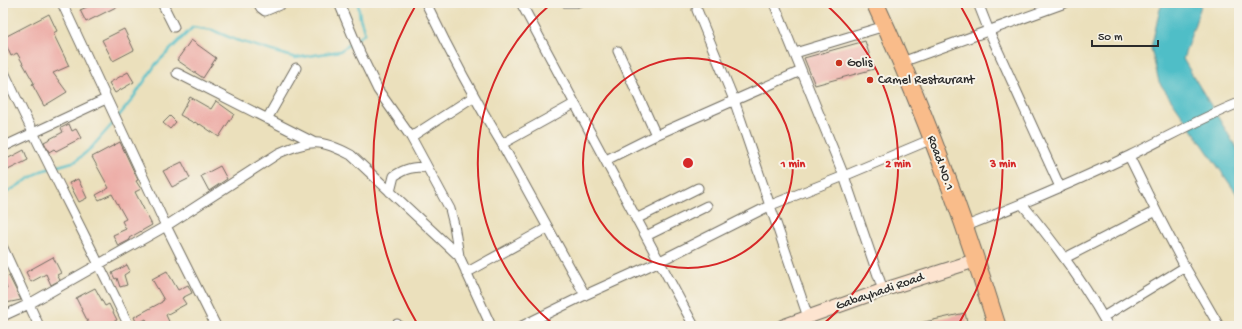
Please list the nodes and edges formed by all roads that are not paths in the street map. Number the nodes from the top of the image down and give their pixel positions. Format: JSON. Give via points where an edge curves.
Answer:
{"nodes":[{"id":1,"x":62,"y":3,"type":"edge"},
{"id":2,"x":162,"y":3,"type":"edge"},
{"id":3,"x":258,"y":3,"type":"edge"},
{"id":4,"x":284,"y":3,"type":"edge"},
{"id":5,"x":339,"y":3,"type":"edge"},
{"id":6,"x":426,"y":3,"type":"edge"},
{"id":7,"x":521,"y":3,"type":"edge"},
{"id":8,"x":564,"y":3,"type":"edge"},
{"id":9,"x":582,"y":3,"type":"edge"},
{"id":10,"x":774,"y":3,"type":"edge"},
{"id":11,"x":875,"y":3,"type":"edge"},
{"id":12,"x":978,"y":3,"type":"edge"},
{"id":13,"x":1065,"y":3,"type":"edge"},
{"id":14,"x":697,"y":10,"type":"dead end"},
{"id":15,"x":885,"y":26,"type":"junction"},
{"id":16,"x":174,"y":27,"type":"dead end"},
{"id":17,"x":989,"y":31,"type":"junction"},
{"id":18,"x":618,"y":51,"type":"dead end"},
{"id":19,"x":795,"y":53,"type":"junction"},
{"id":20,"x":902,"y":62,"type":"junction"},
{"id":21,"x":296,"y":68,"type":"dead end"},
{"id":22,"x":3,"y":70,"type":"edge"},
{"id":23,"x":801,"y":71,"type":"junction"},
{"id":24,"x":177,"y":73,"type":"dead end"},
{"id":25,"x":473,"y":97,"type":"junction"},
{"id":26,"x":106,"y":99,"type":"junction"},
{"id":27,"x":734,"y":100,"type":"junction"},
{"id":28,"x":1239,"y":103,"type":"edge"},
{"id":29,"x":574,"y":104,"type":"junction"},
{"id":30,"x":267,"y":119,"type":"junction"},
{"id":31,"x":32,"y":133,"type":"junction"},
{"id":32,"x":656,"y":135,"type":"junction"},
{"id":33,"x":411,"y":137,"type":"junction"},
{"id":34,"x":932,"y":139,"type":"junction"},
{"id":35,"x":313,"y":142,"type":"junction"},
{"id":36,"x":502,"y":144,"type":"junction"},
{"id":37,"x":3,"y":147,"type":"edge"},
{"id":38,"x":1129,"y":156,"type":"junction"},
{"id":39,"x":606,"y":160,"type":"junction"},
{"id":40,"x":427,"y":167,"type":"junction"},
{"id":41,"x":844,"y":176,"type":"junction"},
{"id":42,"x":1060,"y":187,"type":"junction"},
{"id":43,"x":698,"y":188,"type":"dead end"},
{"id":44,"x":390,"y":192,"type":"junction"},
{"id":45,"x":1022,"y":204,"type":"junction"},
{"id":46,"x":771,"y":205,"type":"junction"},
{"id":47,"x":707,"y":206,"type":"dead end"},
{"id":48,"x":1156,"y":211,"type":"junction"},
{"id":49,"x":636,"y":219,"type":"junction"},
{"id":50,"x":166,"y":226,"type":"junction"},
{"id":51,"x":964,"y":227,"type":"junction"},
{"id":52,"x":547,"y":228,"type":"junction"},
{"id":53,"x":646,"y":236,"type":"junction"},
{"id":54,"x":3,"y":248,"type":"edge"},
{"id":55,"x":459,"y":256,"type":"junction"},
{"id":56,"x":1065,"y":258,"type":"junction"},
{"id":57,"x":977,"y":260,"type":"junction"},
{"id":58,"x":660,"y":261,"type":"junction"},
{"id":59,"x":100,"y":264,"type":"junction"},
{"id":60,"x":1185,"y":267,"type":"junction"},
{"id":61,"x":466,"y":272,"type":"junction"},
{"id":62,"x":883,"y":290,"type":"junction"},
{"id":63,"x":585,"y":295,"type":"junction"},
{"id":64,"x":29,"y":304,"type":"junction"},
{"id":65,"x":3,"y":316,"type":"edge"},
{"id":66,"x":808,"y":317,"type":"junction"},
{"id":67,"x":1103,"y":318,"type":"junction"},
{"id":68,"x":39,"y":326,"type":"edge"},
{"id":69,"x":129,"y":326,"type":"edge"},
{"id":70,"x":216,"y":326,"type":"edge"},
{"id":71,"x":491,"y":326,"type":"edge"},
{"id":72,"x":522,"y":326,"type":"edge"},
{"id":73,"x":694,"y":326,"type":"edge"},
{"id":74,"x":783,"y":326,"type":"edge"},
{"id":75,"x":997,"y":326,"type":"edge"},
{"id":76,"x":1108,"y":326,"type":"edge"},
{"id":77,"x":1219,"y":326,"type":"edge"}],
"edges":[{"from":1,"to":26,"type":"street"},
{"from":2,"to":16,"type":"street"},
{"from":3,"to":4,"type":"street","via":[[265,11]]},
{"from":5,"to":33,"type":"street","via":[[378,90]]},
{"from":6,"to":25,"type":"street"},
{"from":7,"to":29,"type":"street"},
{"from":8,"to":9,"type":"lane","via":[[577,6]]},
{"from":10,"to":19,"type":"street"},
{"from":11,"to":15,"type":"highway","name":"Road NO.1"},
{"from":12,"to":17,"type":"street"},
{"from":13,"to":17,"type":"street"},
{"from":14,"to":27,"type":"street"},
{"from":15,"to":19,"type":"street"},
{"from":15,"to":20,"type":"highway","name":"Road NO.1"},
{"from":17,"to":20,"type":"street"},
{"from":17,"to":42,"type":"street"},
{"from":18,"to":32,"type":"street"},
{"from":19,"to":23,"type":"street"},
{"from":20,"to":34,"type":"highway","name":"Road NO.1"},
{"from":21,"to":30,"type":"street"},
{"from":22,"to":31,"type":"street"},
{"from":23,"to":27,"type":"street"},
{"from":23,"to":41,"type":"street"},
{"from":24,"to":30,"type":"street"},
{"from":25,"to":33,"type":"street"},
{"from":25,"to":36,"type":"street"},
{"from":26,"to":31,"type":"street"},
{"from":26,"to":50,"type":"street"},
{"from":27,"to":32,"type":"street"},
{"from":27,"to":46,"type":"street"},
{"from":28,"to":38,"type":"street","via":[[1188,125]]},
{"from":29,"to":36,"type":"street"},
{"from":29,"to":39,"type":"street"},
{"from":30,"to":35,"type":"street"},
{"from":31,"to":37,"type":"street"},
{"from":31,"to":59,"type":"street"},
{"from":32,"to":39,"type":"street"},
{"from":33,"to":40,"type":"street"},
{"from":34,"to":41,"type":"street"},
{"from":34,"to":51,"type":"highway","name":"Road NO.1"},
{"from":35,"to":44,"type":"street","via":[[322,142],[351,155]]},
{"from":35,"to":50,"type":"street","via":[[279,153]]},
{"from":36,"to":52,"type":"street"},
{"from":38,"to":42,"type":"street"},
{"from":38,"to":48,"type":"street"},
{"from":39,"to":49,"type":"street"},
{"from":40,"to":44,"type":"street","via":[[411,167],[394,176]]},
{"from":40,"to":55,"type":"street","via":[[450,209]]},
{"from":41,"to":46,"type":"street"},
{"from":41,"to":62,"type":"street"},
{"from":42,"to":45,"type":"street"},
{"from":43,"to":49,"type":"street"},
{"from":44,"to":55,"type":"street"},
{"from":45,"to":51,"type":"street"},
{"from":45,"to":56,"type":"street"},
{"from":46,"to":58,"type":"street"},
{"from":46,"to":66,"type":"street"},
{"from":47,"to":53,"type":"street"},
{"from":48,"to":56,"type":"street"},
{"from":48,"to":60,"type":"street"},
{"from":49,"to":53,"type":"street"},
{"from":50,"to":59,"type":"street"},
{"from":50,"to":70,"type":"street"},
{"from":51,"to":57,"type":"highway","name":"Road NO.1"},
{"from":52,"to":61,"type":"street"},
{"from":52,"to":63,"type":"street"},
{"from":53,"to":58,"type":"street"},
{"from":54,"to":64,"type":"street"},
{"from":55,"to":61,"type":"street"},
{"from":56,"to":67,"type":"street"},
{"from":57,"to":62,"type":"street","name":"Gabayhadi Road"},
{"from":57,"to":75,"type":"highway","name":"Road NO.1"},
{"from":58,"to":63,"type":"street"},
{"from":58,"to":73,"type":"street"},
{"from":59,"to":64,"type":"street"},
{"from":59,"to":69,"type":"street"},
{"from":60,"to":67,"type":"street"},
{"from":60,"to":77,"type":"street"},
{"from":61,"to":71,"type":"street"},
{"from":62,"to":66,"type":"street","name":"Gabayhadi Road"},
{"from":63,"to":72,"type":"street"},
{"from":64,"to":65,"type":"street"},
{"from":64,"to":68,"type":"street"},
{"from":66,"to":74,"type":"street","name":"Gabayhadi Road"},
{"from":67,"to":76,"type":"street"}]}
